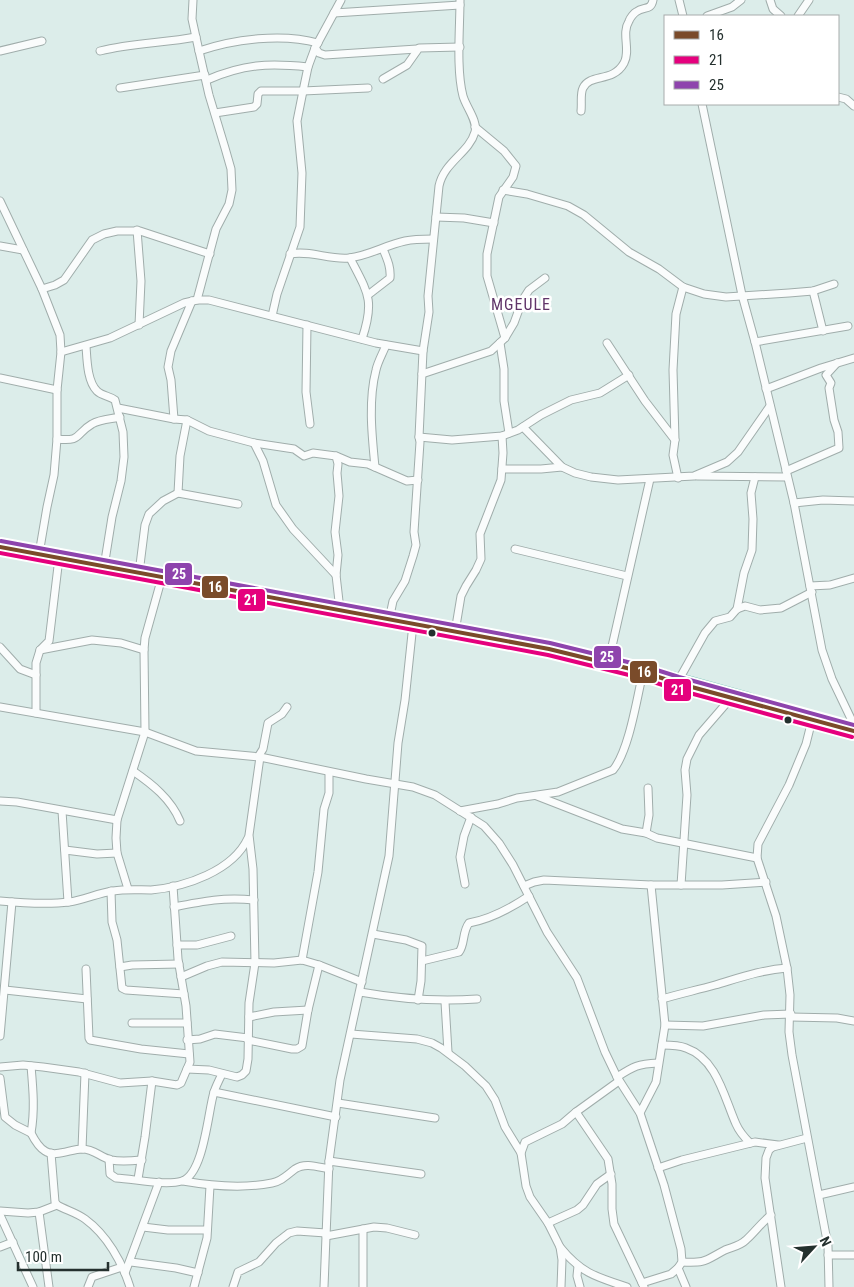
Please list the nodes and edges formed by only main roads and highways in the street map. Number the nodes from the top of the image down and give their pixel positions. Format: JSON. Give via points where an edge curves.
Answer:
{"nodes":[{"id":1,"x":0,"y":547,"type":"edge"},
{"id":2,"x":854,"y":731,"type":"edge"}],
"edges":[{"from":1,"to":2,"type":"main road","via":[[549,649]]}]}
